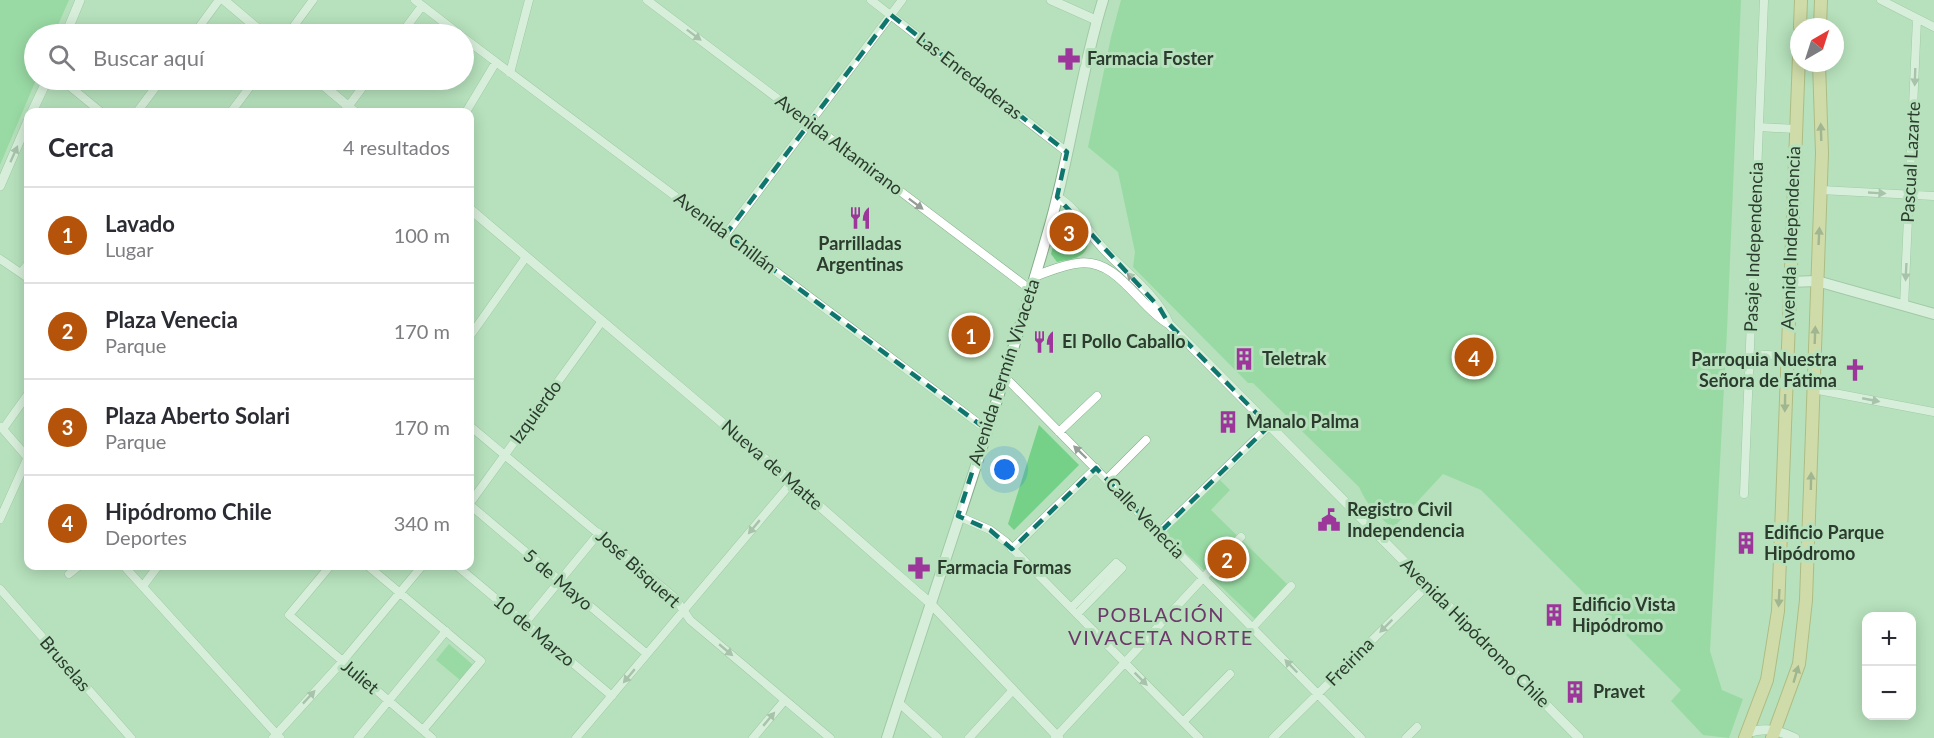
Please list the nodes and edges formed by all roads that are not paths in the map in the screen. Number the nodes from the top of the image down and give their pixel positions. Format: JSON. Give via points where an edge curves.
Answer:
{"nodes":[{"id":1,"x":80,"y":0,"type":"edge"},
{"id":2,"x":219,"y":0,"type":"edge"},
{"id":3,"x":224,"y":0,"type":"edge"},
{"id":4,"x":313,"y":0,"type":"edge"},
{"id":5,"x":415,"y":0,"type":"edge"},
{"id":6,"x":529,"y":0,"type":"edge"},
{"id":7,"x":647,"y":0,"type":"edge"},
{"id":8,"x":871,"y":0,"type":"edge"},
{"id":9,"x":902,"y":0,"type":"edge"},
{"id":10,"x":1051,"y":0,"type":"edge"},
{"id":11,"x":1103,"y":0,"type":"edge"},
{"id":12,"x":1764,"y":0,"type":"edge"},
{"id":13,"x":1801,"y":0,"type":"edge"},
{"id":14,"x":1821,"y":0,"type":"edge"},
{"id":15,"x":1881,"y":0,"type":"edge"},
{"id":16,"x":422,"y":6,"type":"junction"},
{"id":17,"x":891,"y":15,"type":"junction"},
{"id":18,"x":1800,"y":18,"type":"edge"},
{"id":19,"x":1820,"y":18,"type":"edge"},
{"id":20,"x":1917,"y":19,"type":"junction"},
{"id":21,"x":1096,"y":20,"type":"junction"},
{"id":22,"x":70,"y":24,"type":"edge"},
{"id":23,"x":201,"y":24,"type":"edge"},
{"id":24,"x":252,"y":24,"type":"edge"},
{"id":25,"x":295,"y":24,"type":"edge"},
{"id":26,"x":408,"y":24,"type":"edge"},
{"id":27,"x":446,"y":24,"type":"edge"},
{"id":28,"x":1934,"y":27,"type":"edge"},
{"id":29,"x":474,"y":46,"type":"edge"},
{"id":30,"x":496,"y":62,"type":"junction"},
{"id":31,"x":1798,"y":72,"type":"edge"},
{"id":32,"x":1819,"y":72,"type":"edge"},
{"id":33,"x":510,"y":73,"type":"junction"},
{"id":34,"x":42,"y":90,"type":"edge"},
{"id":35,"x":74,"y":90,"type":"edge"},
{"id":36,"x":154,"y":90,"type":"edge"},
{"id":37,"x":248,"y":90,"type":"edge"},
{"id":38,"x":327,"y":90,"type":"edge"},
{"id":39,"x":362,"y":90,"type":"edge"},
{"id":40,"x":34,"y":108,"type":"edge"},
{"id":41,"x":96,"y":108,"type":"edge"},
{"id":42,"x":140,"y":108,"type":"edge"},
{"id":43,"x":234,"y":108,"type":"edge"},
{"id":44,"x":346,"y":108,"type":"edge"},
{"id":45,"x":351,"y":108,"type":"edge"},
{"id":46,"x":467,"y":108,"type":"edge"},
{"id":47,"x":810,"y":123,"type":"junction"},
{"id":48,"x":1759,"y":127,"type":"junction"},
{"id":49,"x":1796,"y":129,"type":"junction"},
{"id":50,"x":24,"y":130,"type":"edge"},
{"id":51,"x":1067,"y":152,"type":"junction"},
{"id":52,"x":0,"y":186,"type":"edge"},
{"id":53,"x":1821,"y":190,"type":"junction"},
{"id":54,"x":1910,"y":195,"type":"junction"},
{"id":55,"x":1934,"y":196,"type":"edge"},
{"id":56,"x":1057,"y":197,"type":"junction"},
{"id":57,"x":474,"y":212,"type":"edge"},
{"id":58,"x":726,"y":234,"type":"junction"},
{"id":59,"x":526,"y":257,"type":"junction"},
{"id":60,"x":0,"y":259,"type":"edge"},
{"id":61,"x":24,"y":275,"type":"edge"},
{"id":62,"x":1035,"y":276,"type":"junction"},
{"id":63,"x":1816,"y":281,"type":"junction"},
{"id":64,"x":1789,"y":282,"type":"junction"},
{"id":65,"x":1031,"y":290,"type":"junction"},
{"id":66,"x":1904,"y":306,"type":"junction"},
{"id":67,"x":1934,"y":314,"type":"edge"},
{"id":68,"x":602,"y":321,"type":"junction"},
{"id":69,"x":1169,"y":324,"type":"junction"},
{"id":70,"x":474,"y":330,"type":"edge"},
{"id":71,"x":1750,"y":354,"type":"junction"},
{"id":72,"x":1786,"y":356,"type":"junction"},
{"id":73,"x":1004,"y":376,"type":"junction"},
{"id":74,"x":1813,"y":389,"type":"junction"},
{"id":75,"x":1096,"y":396,"type":"dead end"},
{"id":76,"x":24,"y":399,"type":"edge"},
{"id":77,"x":1934,"y":412,"type":"edge"},
{"id":78,"x":1269,"y":426,"type":"junction"},
{"id":79,"x":2,"y":428,"type":"edge"},
{"id":80,"x":474,"y":429,"type":"edge"},
{"id":81,"x":986,"y":429,"type":"junction"},
{"id":82,"x":1059,"y":432,"type":"junction"},
{"id":83,"x":1146,"y":440,"type":"dead end"},
{"id":84,"x":24,"y":453,"type":"edge"},
{"id":85,"x":505,"y":454,"type":"junction"},
{"id":86,"x":24,"y":466,"type":"edge"},
{"id":87,"x":1096,"y":468,"type":"junction"},
{"id":88,"x":1107,"y":479,"type":"junction"},
{"id":89,"x":792,"y":482,"type":"junction"},
{"id":90,"x":1744,"y":494,"type":"dead end"},
{"id":91,"x":474,"y":498,"type":"edge"},
{"id":92,"x":474,"y":507,"type":"edge"},
{"id":93,"x":958,"y":516,"type":"junction"},
{"id":94,"x":0,"y":519,"type":"edge"},
{"id":95,"x":599,"y":533,"type":"junction"},
{"id":96,"x":1159,"y":533,"type":"junction"},
{"id":97,"x":1241,"y":537,"type":"dead end"},
{"id":98,"x":1012,"y":549,"type":"junction"},
{"id":99,"x":74,"y":570,"type":"edge"},
{"id":100,"x":128,"y":570,"type":"edge"},
{"id":101,"x":155,"y":570,"type":"edge"},
{"id":102,"x":327,"y":570,"type":"edge"},
{"id":103,"x":373,"y":570,"type":"edge"},
{"id":104,"x":419,"y":570,"type":"edge"},
{"id":105,"x":462,"y":570,"type":"edge"},
{"id":106,"x":69,"y":574,"type":"dead end"},
{"id":107,"x":1203,"y":576,"type":"junction"},
{"id":108,"x":560,"y":581,"type":"junction"},
{"id":109,"x":1428,"y":585,"type":"junction"},
{"id":110,"x":143,"y":586,"type":"junction"},
{"id":111,"x":1099,"y":586,"type":"dead end"},
{"id":112,"x":1291,"y":586,"type":"dead end"},
{"id":113,"x":0,"y":590,"type":"edge"},
{"id":114,"x":400,"y":592,"type":"junction"},
{"id":115,"x":930,"y":603,"type":"junction"},
{"id":116,"x":684,"y":610,"type":"junction"},
{"id":117,"x":1074,"y":611,"type":"junction"},
{"id":118,"x":525,"y":622,"type":"junction"},
{"id":119,"x":1252,"y":627,"type":"junction"},
{"id":120,"x":446,"y":632,"type":"junction"},
{"id":121,"x":647,"y":654,"type":"junction"},
{"id":122,"x":342,"y":662,"type":"junction"},
{"id":123,"x":1124,"y":662,"type":"junction"},
{"id":124,"x":1230,"y":674,"type":"dead end"},
{"id":125,"x":1013,"y":690,"type":"junction"},
{"id":126,"x":1318,"y":694,"type":"junction"},
{"id":127,"x":612,"y":696,"type":"junction"},
{"id":128,"x":785,"y":700,"type":"junction"},
{"id":129,"x":388,"y":701,"type":"junction"},
{"id":130,"x":898,"y":702,"type":"junction"},
{"id":131,"x":1184,"y":722,"type":"junction"},
{"id":132,"x":1418,"y":727,"type":"dead end"},
{"id":133,"x":423,"y":730,"type":"junction"},
{"id":134,"x":1774,"y":734,"type":"edge"},
{"id":135,"x":277,"y":736,"type":"edge"},
{"id":136,"x":1746,"y":736,"type":"edge"},
{"id":137,"x":1057,"y":737,"type":"edge"},
{"id":138,"x":131,"y":738,"type":"edge"},
{"id":139,"x":358,"y":738,"type":"edge"},
{"id":140,"x":432,"y":738,"type":"edge"},
{"id":141,"x":576,"y":738,"type":"edge"},
{"id":142,"x":753,"y":738,"type":"edge"},
{"id":143,"x":830,"y":738,"type":"edge"},
{"id":144,"x":887,"y":738,"type":"edge"},
{"id":145,"x":938,"y":738,"type":"edge"},
{"id":146,"x":969,"y":738,"type":"edge"},
{"id":147,"x":1199,"y":738,"type":"edge"},
{"id":148,"x":1273,"y":738,"type":"edge"},
{"id":149,"x":1361,"y":738,"type":"edge"},
{"id":150,"x":1406,"y":738,"type":"edge"},
{"id":151,"x":1579,"y":738,"type":"edge"},
{"id":152,"x":1795,"y":738,"type":"edge"}],
"edges":[{"from":1,"to":22,"type":"street"},
{"from":2,"to":23,"type":"street"},
{"from":3,"to":24,"type":"street"},
{"from":4,"to":25,"type":"street"},
{"from":5,"to":16,"type":"street"},
{"from":6,"to":33,"type":"street"},
{"from":7,"to":47,"type":"street","name":"Avenida Altamirano","one_way":true},
{"from":8,"to":17,"type":"street","name":"Las Enredaderas"},
{"from":9,"to":17,"type":"street"},
{"from":10,"to":21,"type":"street"},
{"from":11,"to":21,"type":"main road","name":"Avenida Fermín Vivaceta"},
{"from":12,"to":48,"type":"street","name":"Pasaje Independencia"},
{"from":13,"to":18,"type":"main road"},
{"from":14,"to":19,"type":"main road"},
{"from":15,"to":20,"type":"street"},
{"from":16,"to":26,"type":"street"},
{"from":16,"to":27,"type":"street"},
{"from":17,"to":47,"type":"street"},
{"from":17,"to":51,"type":"street","name":"Las Enredaderas"},
{"from":20,"to":28,"type":"street"},
{"from":20,"to":54,"type":"street","name":"Pascual Lazarte","one_way":true},
{"from":21,"to":51,"type":"main road","name":"Avenida Fermín Vivaceta"},
{"from":29,"to":30,"type":"street","name":"Avenida Chillán"},
{"from":30,"to":33,"type":"street","name":"Avenida Chillán"},
{"from":30,"to":46,"type":"street"},
{"from":31,"to":49,"type":"main road","name":"Avenida Independencia"},
{"from":53,"to":32,"type":"main road","name":"Avenida Independencia","one_way":true},
{"from":33,"to":58,"type":"street","name":"Avenida Chillán"},
{"from":34,"to":40,"type":"street"},
{"from":35,"to":41,"type":"street"},
{"from":36,"to":42,"type":"street"},
{"from":37,"to":43,"type":"street"},
{"from":38,"to":44,"type":"street"},
{"from":39,"to":45,"type":"street"},
{"from":47,"to":58,"type":"street"},
{"from":47,"to":65,"type":"street","name":"Avenida Altamirano","one_way":true},
{"from":48,"to":49,"type":"street"},
{"from":48,"to":71,"type":"street","name":"Pasaje Independencia"},
{"from":49,"to":64,"type":"main road","name":"Avenida Independencia"},
{"from":52,"to":50,"type":"street","one_way":true},
{"from":51,"to":56,"type":"main road","name":"Avenida Fermín Vivaceta"},
{"from":53,"to":54,"type":"street","one_way":true},
{"from":63,"to":53,"type":"main road","name":"Avenida Independencia","one_way":true},
{"from":54,"to":55,"type":"street"},
{"from":54,"to":66,"type":"street","name":"Pascual Lazarte","one_way":true},
{"from":56,"to":62,"type":"main road","name":"Avenida Fermín Vivaceta"},
{"from":69,"to":56,"type":"street","name":"Avenida Hipódromo Chile","one_way":true,"via":[[1160,307],[1100,246],[1073,208]]},
{"from":57,"to":59,"type":"street","name":"Nueva de Matte"},
{"from":58,"to":81,"type":"street","name":"Avenida Chillán"},
{"from":59,"to":68,"type":"street","name":"Nueva de Matte"},
{"from":59,"to":70,"type":"street"},
{"from":60,"to":61,"type":"street"},
{"from":62,"to":65,"type":"main road","name":"Avenida Fermín Vivaceta"},
{"from":62,"to":69,"type":"street","name":"Avenida Hipódromo Chile","via":[[1077,263],[1103,266]]},
{"from":63,"to":64,"type":"main road"},
{"from":63,"to":66,"type":"main road"},
{"from":74,"to":63,"type":"main road","name":"Avenida Independencia","one_way":true},
{"from":64,"to":72,"type":"main road","name":"Avenida Independencia"},
{"from":65,"to":73,"type":"main road","name":"Avenida Fermín Vivaceta"},
{"from":66,"to":67,"type":"main road"},
{"from":68,"to":85,"type":"street","name":"Izquierdo"},
{"from":68,"to":89,"type":"street","name":"Nueva de Matte"},
{"from":69,"to":78,"type":"street","name":"Avenida Hipódromo Chile"},
{"from":71,"to":72,"type":"street"},
{"from":71,"to":90,"type":"street","name":"Pasaje Independencia"},
{"from":72,"to":136,"type":"main road","name":"Avenida Independencia","one_way":true,"via":[[1778,611],[1767,680]]},
{"from":73,"to":81,"type":"main road","name":"Avenida Fermín Vivaceta"},
{"from":73,"to":82,"type":"street","name":"Calle Venecia"},
{"from":74,"to":77,"type":"street","one_way":true},
{"from":134,"to":74,"type":"main road","name":"Avenida Independencia","one_way":true,"via":[[1793,683],[1804,634]]},
{"from":75,"to":82,"type":"street"},
{"from":76,"to":79,"type":"street"},
{"from":78,"to":96,"type":"street"},
{"from":78,"to":109,"type":"street","name":"Avenida Hipódromo Chile"},
{"from":79,"to":84,"type":"street"},
{"from":80,"to":85,"type":"street","name":"José Bisquert"},
{"from":81,"to":93,"type":"main road","name":"Avenida Fermín Vivaceta"},
{"from":87,"to":82,"type":"street","name":"Calle Venecia","one_way":true},
{"from":83,"to":88,"type":"street"},
{"from":85,"to":91,"type":"street","name":"Izquierdo"},
{"from":85,"to":95,"type":"street","name":"José Bisquert"},
{"from":86,"to":94,"type":"street"},
{"from":87,"to":88,"type":"street","name":"Calle Venecia"},
{"from":87,"to":98,"type":"street"},
{"from":88,"to":96,"type":"street","name":"Calle Venecia"},
{"from":89,"to":115,"type":"street","name":"Nueva de Matte"},
{"from":89,"to":116,"type":"street","one_way":true},
{"from":92,"to":108,"type":"street","name":"5 de Mayo"},
{"from":93,"to":98,"type":"street","via":[[990,530]]},
{"from":93,"to":115,"type":"main road","name":"Avenida Fermín Vivaceta"},
{"from":95,"to":108,"type":"street"},
{"from":95,"to":116,"type":"street","name":"José Bisquert"},
{"from":96,"to":107,"type":"street","name":"Calle Venecia"},
{"from":97,"to":107,"type":"street"},
{"from":98,"to":117,"type":"street"},
{"from":99,"to":106,"type":"street"},
{"from":100,"to":110,"type":"street"},
{"from":101,"to":110,"type":"street"},
{"from":102,"to":122,"type":"street","name":"Juliet","via":[[290,615]]},
{"from":103,"to":114,"type":"street"},
{"from":104,"to":114,"type":"street"},
{"from":105,"to":118,"type":"street","name":"10 de Marzo"},
{"from":107,"to":119,"type":"street","name":"Calle Venecia"},
{"from":107,"to":123,"type":"street"},
{"from":108,"to":118,"type":"street"},
{"from":108,"to":121,"type":"street","name":"5 de Mayo"},
{"from":109,"to":126,"type":"street","name":"Freirina","one_way":true},
{"from":109,"to":151,"type":"street","name":"Avenida Hipódromo Chile"},
{"from":110,"to":135,"type":"street"},
{"from":111,"to":117,"type":"street"},
{"from":112,"to":119,"type":"street"},
{"from":113,"to":138,"type":"street","name":"Bruselas"},
{"from":114,"to":120,"type":"street"},
{"from":114,"to":122,"type":"street"},
{"from":115,"to":125,"type":"street","name":"Nueva de Matte"},
{"from":115,"to":130,"type":"main road","name":"Avenida Fermín Vivaceta"},
{"from":116,"to":121,"type":"street"},
{"from":116,"to":128,"type":"street","name":"José Bisquert","one_way":true,"via":[[690,620]]},
{"from":117,"to":123,"type":"street"},
{"from":118,"to":127,"type":"street","name":"10 de Marzo"},
{"from":126,"to":119,"type":"street","name":"Calle Venecia","one_way":true},
{"from":120,"to":129,"type":"street"},
{"from":120,"to":133,"type":"street","via":[[481,661]]},
{"from":121,"to":127,"type":"street","one_way":true},
{"from":122,"to":129,"type":"street","name":"Juliet"},
{"from":135,"to":122,"type":"street","one_way":true},
{"from":123,"to":131,"type":"street","one_way":true},
{"from":123,"to":137,"type":"street"},
{"from":124,"to":131,"type":"street"},
{"from":125,"to":137,"type":"street","name":"Nueva de Matte"},
{"from":125,"to":146,"type":"street"},
{"from":126,"to":148,"type":"street","name":"Freirina"},
{"from":126,"to":149,"type":"street","name":"Calle Venecia"},
{"from":127,"to":141,"type":"street"},
{"from":142,"to":128,"type":"street","one_way":true},
{"from":128,"to":143,"type":"street","name":"José Bisquert"},
{"from":129,"to":133,"type":"street","name":"Juliet"},
{"from":129,"to":139,"type":"street"},
{"from":130,"to":144,"type":"main road","name":"Avenida Fermín Vivaceta"},
{"from":130,"to":145,"type":"street"},
{"from":131,"to":147,"type":"street"},
{"from":132,"to":150,"type":"street"},
{"from":133,"to":140,"type":"street","name":"Juliet"},
{"from":134,"to":136,"type":"street","via":[[1759,730]]},
{"from":134,"to":152,"type":"street"}]}
